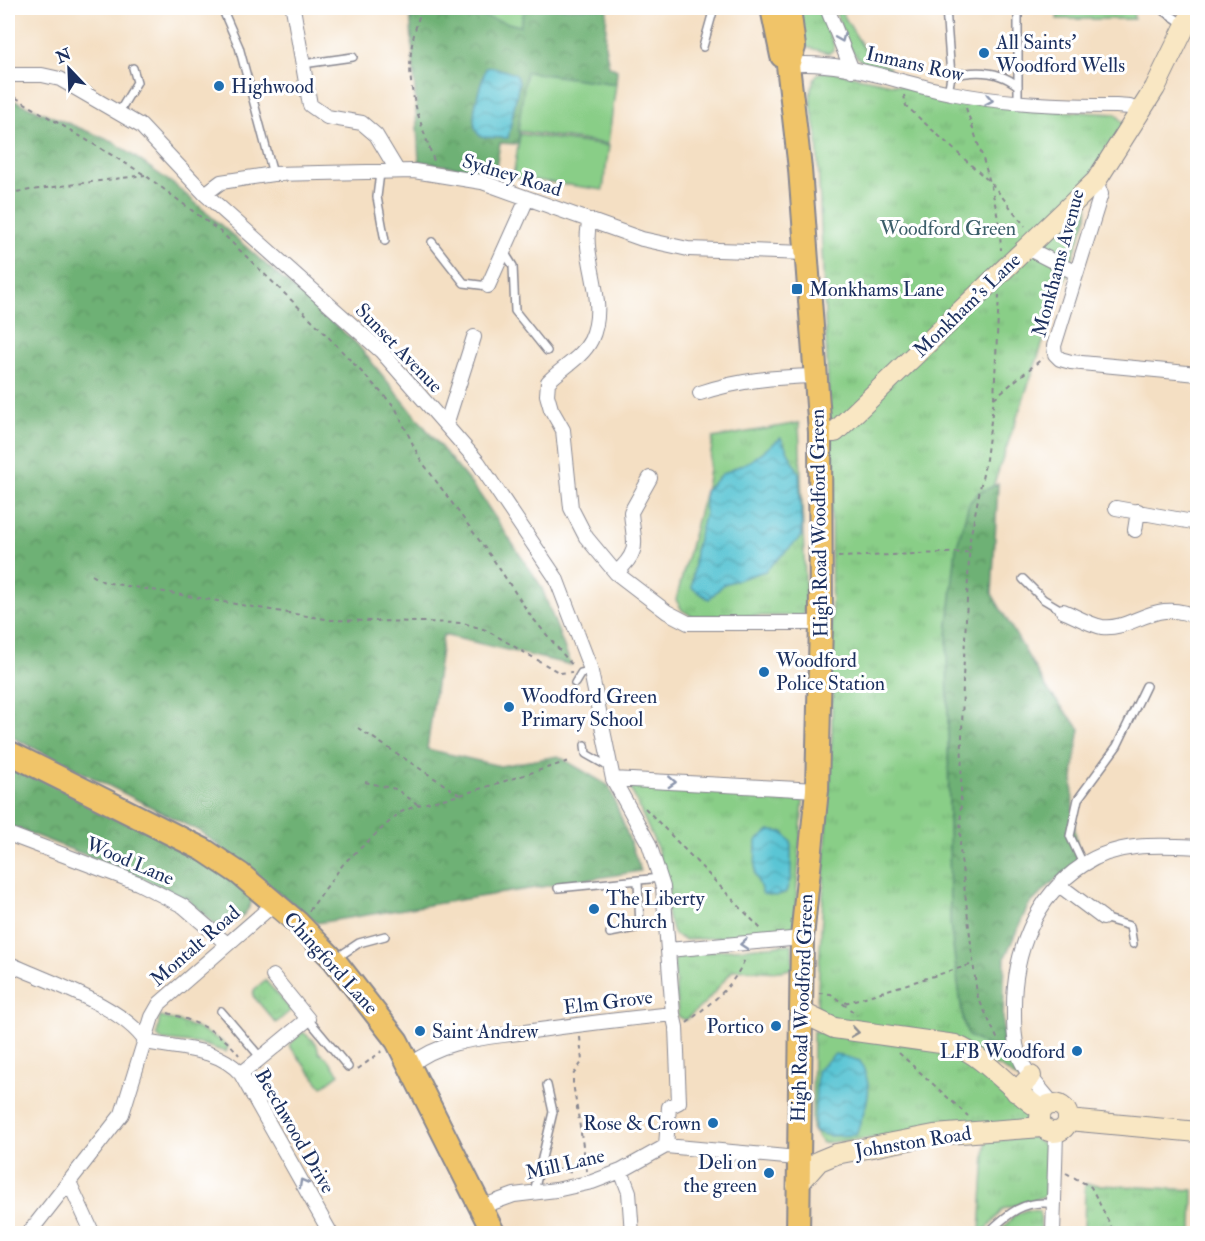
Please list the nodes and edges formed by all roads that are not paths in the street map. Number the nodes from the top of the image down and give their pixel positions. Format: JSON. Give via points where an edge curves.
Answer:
{"nodes":[{"id":1,"x":293,"y":8,"type":"edge"},
{"id":2,"x":714,"y":8,"type":"edge"},
{"id":3,"x":772,"y":8,"type":"edge"},
{"id":4,"x":789,"y":8,"type":"edge"},
{"id":5,"x":827,"y":8,"type":"edge"},
{"id":6,"x":946,"y":8,"type":"edge"},
{"id":7,"x":1018,"y":8,"type":"edge"},
{"id":8,"x":1160,"y":8,"type":"edge"},
{"id":9,"x":1194,"y":8,"type":"edge"},
{"id":10,"x":225,"y":15,"type":"dead end"},
{"id":11,"x":1185,"y":25,"type":"junction"},
{"id":12,"x":703,"y":47,"type":"dead end"},
{"id":13,"x":353,"y":57,"type":"dead end"},
{"id":14,"x":303,"y":64,"type":"junction"},
{"id":15,"x":788,"y":65,"type":"junction"},
{"id":16,"x":133,"y":68,"type":"dead end"},
{"id":17,"x":852,"y":70,"type":"junction"},
{"id":18,"x":8,"y":75,"type":"edge"},
{"id":19,"x":951,"y":76,"type":"junction"},
{"id":20,"x":1018,"y":86,"type":"junction"},
{"id":21,"x":948,"y":93,"type":"junction"},
{"id":22,"x":1018,"y":104,"type":"junction"},
{"id":23,"x":119,"y":112,"type":"junction"},
{"id":24,"x":1139,"y":114,"type":"junction"},
{"id":25,"x":397,"y":170,"type":"junction"},
{"id":26,"x":380,"y":173,"type":"junction"},
{"id":27,"x":273,"y":174,"type":"junction"},
{"id":28,"x":1096,"y":181,"type":"junction"},
{"id":29,"x":206,"y":194,"type":"junction"},
{"id":30,"x":526,"y":199,"type":"junction"},
{"id":31,"x":590,"y":220,"type":"junction"},
{"id":32,"x":385,"y":241,"type":"dead end"},
{"id":33,"x":432,"y":242,"type":"dead end"},
{"id":34,"x":1031,"y":244,"type":"junction"},
{"id":35,"x":503,"y":250,"type":"junction"},
{"id":36,"x":806,"y":253,"type":"junction"},
{"id":37,"x":1076,"y":273,"type":"junction"},
{"id":38,"x":488,"y":286,"type":"joint"},
{"id":39,"x":474,"y":337,"type":"dead end"},
{"id":40,"x":547,"y":351,"type":"dead end"},
{"id":41,"x":1197,"y":375,"type":"edge"},
{"id":42,"x":816,"y":376,"type":"junction"},
{"id":43,"x":700,"y":393,"type":"dead end"},
{"id":44,"x":446,"y":425,"type":"junction"},
{"id":45,"x":820,"y":432,"type":"junction"},
{"id":46,"x":651,"y":478,"type":"dead end"},
{"id":47,"x":1116,"y":508,"type":"dead end"},
{"id":48,"x":1138,"y":511,"type":"junction"},
{"id":49,"x":1197,"y":523,"type":"edge"},
{"id":50,"x":1135,"y":530,"type":"dead end"},
{"id":51,"x":616,"y":573,"type":"junction"},
{"id":52,"x":1023,"y":579,"type":"dead end"},
{"id":53,"x":1063,"y":611,"type":"joint"},
{"id":54,"x":1197,"y":618,"type":"edge"},
{"id":55,"x":821,"y":623,"type":"junction"},
{"id":56,"x":591,"y":671,"type":"junction"},
{"id":57,"x":575,"y":683,"type":"dead end"},
{"id":58,"x":1146,"y":686,"type":"dead end"},
{"id":59,"x":585,"y":745,"type":"dead end"},
{"id":60,"x":8,"y":752,"type":"edge"},
{"id":61,"x":612,"y":774,"type":"junction"},
{"id":62,"x":816,"y":790,"type":"junction"},
{"id":63,"x":8,"y":834,"type":"edge"},
{"id":64,"x":1197,"y":847,"type":"edge"},
{"id":65,"x":1083,"y":864,"type":"junction"},
{"id":66,"x":660,"y":878,"type":"junction"},
{"id":67,"x":638,"y":882,"type":"junction"},
{"id":68,"x":1059,"y":885,"type":"junction"},
{"id":69,"x":558,"y":888,"type":"dead end"},
{"id":70,"x":275,"y":903,"type":"junction"},
{"id":71,"x":1103,"y":918,"type":"joint"},
{"id":72,"x":610,"y":933,"type":"dead end"},
{"id":73,"x":385,"y":936,"type":"dead end"},
{"id":74,"x":802,"y":938,"type":"junction"},
{"id":75,"x":227,"y":944,"type":"junction"},
{"id":76,"x":1133,"y":944,"type":"dead end"},
{"id":77,"x":668,"y":950,"type":"junction"},
{"id":78,"x":334,"y":960,"type":"junction"},
{"id":79,"x":8,"y":963,"type":"edge"},
{"id":80,"x":273,"y":976,"type":"dead end"},
{"id":81,"x":801,"y":1001,"type":"junction"},
{"id":82,"x":221,"y":1011,"type":"dead end"},
{"id":83,"x":308,"y":1019,"type":"junction"},
{"id":84,"x":674,"y":1021,"type":"junction"},
{"id":85,"x":146,"y":1042,"type":"junction"},
{"id":86,"x":261,"y":1058,"type":"junction"},
{"id":87,"x":411,"y":1065,"type":"junction"},
{"id":88,"x":348,"y":1067,"type":"road end"},
{"id":89,"x":245,"y":1071,"type":"junction"},
{"id":90,"x":1031,"y":1076,"type":"junction"},
{"id":91,"x":547,"y":1085,"type":"dead end"},
{"id":92,"x":1016,"y":1092,"type":"junction"},
{"id":93,"x":1052,"y":1119,"type":"junction"},
{"id":94,"x":1197,"y":1132,"type":"edge"},
{"id":95,"x":666,"y":1146,"type":"junction"},
{"id":96,"x":797,"y":1158,"type":"junction"},
{"id":97,"x":621,"y":1171,"type":"junction"},
{"id":98,"x":69,"y":1182,"type":"junction"},
{"id":99,"x":797,"y":1186,"type":"junction"},
{"id":100,"x":534,"y":1192,"type":"junction"},
{"id":101,"x":1054,"y":1204,"type":"junction"},
{"id":102,"x":481,"y":1207,"type":"junction"},
{"id":103,"x":28,"y":1233,"type":"edge"},
{"id":104,"x":93,"y":1233,"type":"edge"},
{"id":105,"x":331,"y":1233,"type":"edge"},
{"id":106,"x":494,"y":1233,"type":"edge"},
{"id":107,"x":632,"y":1233,"type":"edge"},
{"id":108,"x":798,"y":1233,"type":"edge"},
{"id":109,"x":987,"y":1233,"type":"edge"},
{"id":110,"x":1053,"y":1233,"type":"edge"}],
"edges":[{"from":1,"to":14,"type":"street"},
{"from":2,"to":12,"type":"lane"},
{"from":3,"to":15,"type":"main road","name":"High Road Woodford Green","via":[[780,52]]},
{"from":4,"to":15,"type":"main road","name":"High Road Woodford Green","via":[[794,47]]},
{"from":5,"to":17,"type":"street","one_way":true},
{"from":6,"to":19,"type":"lane"},
{"from":7,"to":20,"type":"lane"},
{"from":8,"to":11,"type":"lane"},
{"from":9,"to":11,"type":"street","name":"Monkham's Lane"},
{"from":10,"to":27,"type":"lane","via":[[239,47]]},
{"from":11,"to":24,"type":"street","name":"Monkham's Lane"},
{"from":13,"to":14,"type":"lane"},
{"from":14,"to":25,"type":"street","via":[[310,105],[327,117],[362,123],[376,135]]},
{"from":15,"to":17,"type":"street","name":"Inmans Row","via":[[809,63]]},
{"from":15,"to":36,"type":"main road","name":"High Road Woodford Green"},
{"from":16,"to":23,"type":"lane","via":[[137,82]]},
{"from":17,"to":21,"type":"street","name":"Inmans Row"},
{"from":18,"to":23,"type":"street","name":"Sunset Avenue","via":[[60,79]]},
{"from":19,"to":20,"type":"lane","via":[[996,74]]},
{"from":19,"to":21,"type":"lane"},
{"from":20,"to":22,"type":"lane"},
{"from":21,"to":22,"type":"street","name":"Inmans Row","one_way":true},
{"from":22,"to":24,"type":"street","name":"Inmans Row","via":[[1130,107]]},
{"from":23,"to":29,"type":"street","name":"Sunset Avenue","via":[[141,126]]},
{"from":24,"to":28,"type":"street","name":"Monkham's Lane"},
{"from":25,"to":26,"type":"street","name":"Sydney Road"},
{"from":25,"to":30,"type":"street","name":"Sydney Road","via":[[482,182]]},
{"from":26,"to":27,"type":"street","name":"Sydney Road"},
{"from":26,"to":32,"type":"lane","via":[[377,197]]},
{"from":27,"to":29,"type":"street","name":"Sydney Road","via":[[221,183]]},
{"from":28,"to":34,"type":"street","name":"Monkham's Lane"},
{"from":28,"to":37,"type":"street","name":"Monkhams Avenue","via":[[1101,194]]},
{"from":29,"to":44,"type":"street","name":"Sunset Avenue","via":[[381,351]]},
{"from":30,"to":31,"type":"street","name":"Sydney Road"},
{"from":30,"to":35,"type":"street"},
{"from":31,"to":36,"type":"street","name":"Sydney Road","via":[[642,239],[688,249]]},
{"from":31,"to":51,"type":"street","via":[[588,238],[597,321],[590,341],[548,382],[547,395],[563,430],[571,508],[586,537]]},
{"from":33,"to":38,"type":"lane","via":[[464,283]]},
{"from":34,"to":37,"type":"street"},
{"from":34,"to":45,"type":"street","name":"Monkham's Lane","via":[[835,432]]},
{"from":35,"to":38,"type":"street"},
{"from":35,"to":40,"type":"lane","via":[[513,266],[515,311]]},
{"from":36,"to":42,"type":"main road","name":"High Road Woodford Green"},
{"from":37,"to":41,"type":"street","name":"Monkhams Avenue","via":[[1054,346],[1060,359]]},
{"from":39,"to":44,"type":"street"},
{"from":42,"to":43,"type":"street","via":[[729,383]]},
{"from":42,"to":45,"type":"main road","name":"High Road Woodford Green"},
{"from":44,"to":56,"type":"street","name":"Sunset Avenue","via":[[478,462],[556,578]]},
{"from":45,"to":55,"type":"main road","name":"High Road Woodford Green"},
{"from":46,"to":51,"type":"street","via":[[631,512],[634,551]]},
{"from":47,"to":48,"type":"street"},
{"from":48,"to":49,"type":"street"},
{"from":48,"to":50,"type":"street"},
{"from":51,"to":55,"type":"street","via":[[688,623]]},
{"from":52,"to":53,"type":"lane","via":[[1043,599]]},
{"from":53,"to":54,"type":"street","via":[[1103,627],[1148,613],[1176,611]]},
{"from":55,"to":62,"type":"main road","name":"High Road Woodford Green"},
{"from":56,"to":57,"type":"lane","via":[[581,673]]},
{"from":56,"to":61,"type":"street","name":"Sunset Avenue"},
{"from":58,"to":65,"type":"lane","via":[[1117,746],[1078,799],[1070,836]]},
{"from":59,"to":61,"type":"lane","via":[[586,754]]},
{"from":60,"to":70,"type":"main road","name":"Chingford Lane","via":[[204,850]]},
{"from":61,"to":62,"type":"street","one_way":true},
{"from":61,"to":66,"type":"street","name":"Sunset Avenue","via":[[649,844]]},
{"from":62,"to":74,"type":"main road","name":"High Road Woodford Green"},
{"from":63,"to":75,"type":"street","name":"Wood Lane","via":[[138,883],[183,906]]},
{"from":64,"to":65,"type":"street","via":[[1135,846]]},
{"from":65,"to":68,"type":"street"},
{"from":66,"to":67,"type":"lane"},
{"from":66,"to":77,"type":"street","name":"Sunset Avenue"},
{"from":67,"to":69,"type":"lane"},
{"from":67,"to":72,"type":"lane","via":[[640,927]]},
{"from":68,"to":71,"type":"street"},
{"from":68,"to":90,"type":"street","via":[[1035,917],[1019,956],[1013,997],[1014,1031],[1019,1056]]},
{"from":70,"to":75,"type":"street","name":"Montalt Road"},
{"from":70,"to":78,"type":"main road","name":"Chingford Lane"},
{"from":71,"to":76,"type":"lane","via":[[1130,926]]},
{"from":73,"to":78,"type":"lane","via":[[359,943]]},
{"from":74,"to":77,"type":"street","one_way":true},
{"from":74,"to":81,"type":"main road","name":"High Road Woodford Green"},
{"from":75,"to":85,"type":"street","name":"Montalt Road","via":[[156,1010]]},
{"from":77,"to":84,"type":"street","name":"Sunset Avenue"},
{"from":78,"to":87,"type":"main road","name":"Chingford Lane","via":[[373,1007]]},
{"from":79,"to":85,"type":"street","via":[[112,1012],[139,1031]]},
{"from":80,"to":83,"type":"street"},
{"from":81,"to":92,"type":"street","one_way":true,"via":[[834,1028],[965,1049]]},
{"from":81,"to":96,"type":"main road","name":"High Road Woodford Green"},
{"from":82,"to":86,"type":"lane"},
{"from":83,"to":86,"type":"street"},
{"from":83,"to":88,"type":"lane"},
{"from":84,"to":87,"type":"street","name":"Elm Grove","via":[[578,1024],[460,1042],[426,1054]]},
{"from":84,"to":95,"type":"street","name":"Sunset Avenue","via":[[679,1102],[669,1107]]},
{"from":85,"to":89,"type":"street","name":"Beechwood Drive","via":[[204,1052]]},
{"from":85,"to":98,"type":"street","name":"Montalt Road","via":[[122,1114]]},
{"from":86,"to":89,"type":"street"},
{"from":87,"to":102,"type":"main road","name":"Chingford Lane"},
{"from":105,"to":89,"type":"street","name":"Beechwood Drive","one_way":true},
{"from":90,"to":92,"type":"street"},
{"from":90,"to":93,"type":"street"},
{"from":91,"to":100,"type":"lane","via":[[553,1112]]},
{"from":92,"to":93,"type":"street"},
{"from":93,"to":94,"type":"street","name":"Johnston Road"},
{"from":93,"to":99,"type":"street","name":"Johnston Road","via":[[934,1135],[836,1154],[819,1161]]},
{"from":93,"to":101,"type":"street"},
{"from":95,"to":96,"type":"street"},
{"from":95,"to":97,"type":"street","name":"Mill Lane"},
{"from":96,"to":99,"type":"main road","name":"High Road Woodford Green"},
{"from":97,"to":100,"type":"street","name":"Mill Lane","via":[[592,1182]]},
{"from":97,"to":107,"type":"street","via":[[629,1192]]},
{"from":98,"to":103,"type":"street","name":"Montalt Road"},
{"from":98,"to":104,"type":"street"},
{"from":99,"to":108,"type":"main road","name":"High Road Woodford Green"},
{"from":100,"to":102,"type":"street","name":"Mill Lane"},
{"from":101,"to":109,"type":"lane","via":[[1040,1202],[1014,1209]]},
{"from":101,"to":110,"type":"street"},
{"from":102,"to":106,"type":"main road","name":"Chingford Lane"}]}
